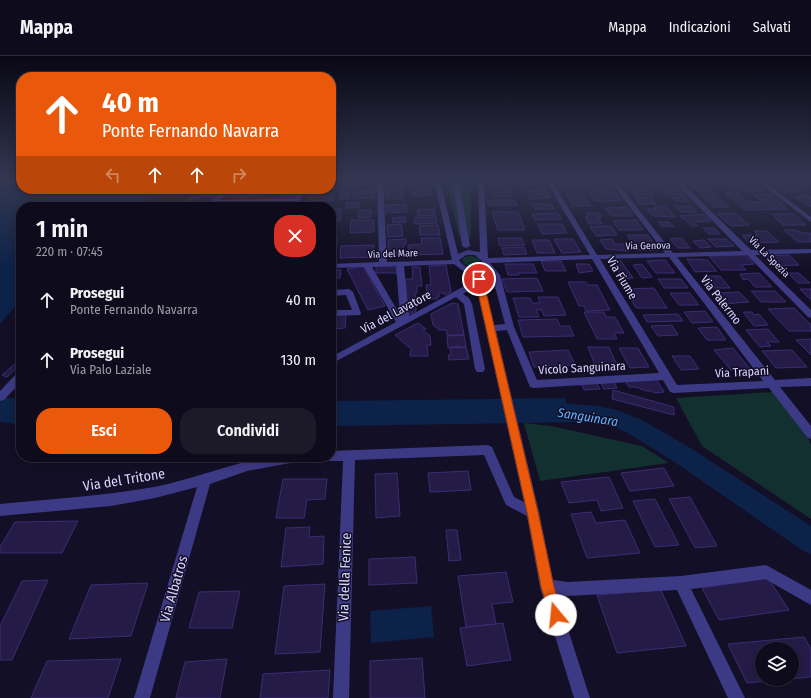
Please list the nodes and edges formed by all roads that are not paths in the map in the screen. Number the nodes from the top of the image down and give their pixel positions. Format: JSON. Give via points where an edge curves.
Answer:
{"nodes":[{"id":1,"x":381,"y":211,"type":"edge"},
{"id":2,"x":444,"y":211,"type":"edge"},
{"id":3,"x":461,"y":211,"type":"edge"},
{"id":4,"x":482,"y":211,"type":"edge"},
{"id":5,"x":568,"y":211,"type":"edge"},
{"id":6,"x":637,"y":211,"type":"edge"},
{"id":7,"x":707,"y":211,"type":"edge"},
{"id":8,"x":799,"y":211,"type":"edge"},
{"id":9,"x":811,"y":220,"type":"edge"},
{"id":10,"x":452,"y":246,"type":"junction"},
{"id":11,"x":466,"y":246,"type":"junction"},
{"id":12,"x":483,"y":246,"type":"junction"},
{"id":13,"x":811,"y":250,"type":"edge"},
{"id":14,"x":748,"y":253,"type":"junction"},
{"id":15,"x":671,"y":255,"type":"junction"},
{"id":16,"x":595,"y":256,"type":"junction"},
{"id":17,"x":456,"y":261,"type":"junction"},
{"id":18,"x":484,"y":262,"type":"junction"},
{"id":19,"x":367,"y":264,"type":"junction"},
{"id":20,"x":383,"y":264,"type":"junction"},
{"id":21,"x":400,"y":264,"type":"junction"},
{"id":22,"x":336,"y":266,"type":"edge"},
{"id":23,"x":465,"y":269,"type":"junction"},
{"id":24,"x":473,"y":285,"type":"junction"},
{"id":25,"x":336,"y":293,"type":"edge"},
{"id":26,"x":457,"y":294,"type":"junction"},
{"id":27,"x":336,"y":313,"type":"edge"},
{"id":28,"x":811,"y":315,"type":"edge"},
{"id":29,"x":403,"y":321,"type":"junction"},
{"id":30,"x":510,"y":326,"type":"junction"},
{"id":31,"x":490,"y":328,"type":"junction"},
{"id":32,"x":336,"y":358,"type":"edge"},
{"id":33,"x":480,"y":369,"type":"dead end"},
{"id":34,"x":666,"y":376,"type":"junction"},
{"id":35,"x":16,"y":381,"type":"edge"},
{"id":36,"x":811,"y":382,"type":"edge"},
{"id":37,"x":770,"y":383,"type":"junction"},
{"id":38,"x":674,"y":389,"type":"joint"},
{"id":39,"x":0,"y":397,"type":"edge"},
{"id":40,"x":811,"y":434,"type":"edge"},
{"id":41,"x":349,"y":455,"type":"junction"},
{"id":42,"x":336,"y":456,"type":"edge"},
{"id":43,"x":269,"y":462,"type":"edge"},
{"id":44,"x":205,"y":480,"type":"junction"},
{"id":45,"x":0,"y":510,"type":"edge"},
{"id":46,"x":533,"y":512,"type":"junction"},
{"id":47,"x":681,"y":583,"type":"junction"},
{"id":48,"x":547,"y":587,"type":"junction"},
{"id":49,"x":811,"y":598,"type":"edge"},
{"id":50,"x":142,"y":698,"type":"edge"},
{"id":51,"x":341,"y":698,"type":"edge"},
{"id":52,"x":582,"y":698,"type":"edge"},
{"id":53,"x":737,"y":698,"type":"edge"}],
"edges":[{"from":1,"to":20,"type":"street"},
{"from":2,"to":10,"type":"street"},
{"from":3,"to":11,"type":"street"},
{"from":4,"to":12,"type":"street"},
{"from":5,"to":16,"type":"street","name":"Via Fiume"},
{"from":6,"to":15,"type":"street","name":"Via Palermo"},
{"from":7,"to":14,"type":"street","name":"Via La Spezia"},
{"from":8,"to":9,"type":"street"},
{"from":10,"to":11,"type":"street"},
{"from":10,"to":17,"type":"street"},
{"from":11,"to":12,"type":"street"},
{"from":12,"to":18,"type":"street"},
{"from":13,"to":14,"type":"street","name":"Via Genova"},
{"from":14,"to":15,"type":"street","name":"Via Genova"},
{"from":14,"to":28,"type":"street","name":"Via La Spezia"},
{"from":15,"to":16,"type":"street","name":"Via Genova"},
{"from":15,"to":37,"type":"street","name":"Via Palermo"},
{"from":16,"to":18,"type":"street","name":"Via Genova"},
{"from":16,"to":34,"type":"street","name":"Via Fiume"},
{"from":17,"to":18,"type":"street","name":"Via del Mare","via":[[460,255],[468,253],[478,254]]},
{"from":17,"to":21,"type":"street","name":"Via del Mare"},
{"from":17,"to":23,"type":"street"},
{"from":18,"to":23,"type":"street"},
{"from":18,"to":30,"type":"street","via":[[496,275]]},
{"from":18,"to":31,"type":"street","via":[[479,279]]},
{"from":19,"to":20,"type":"street","name":"Via del Mare"},
{"from":19,"to":22,"type":"street","name":"Via del Mare"},
{"from":19,"to":29,"type":"street"},
{"from":20,"to":21,"type":"street","name":"Via del Mare"},
{"from":21,"to":29,"type":"street"},
{"from":23,"to":24,"type":"street"},
{"from":24,"to":26,"type":"street","name":"Via del Lavatore"},
{"from":24,"to":31,"type":"street"},
{"from":25,"to":27,"type":"street","via":[[349,292],[357,312]]},
{"from":26,"to":29,"type":"street","name":"Via del Lavatore"},
{"from":26,"to":33,"type":"street","via":[[468,304]]},
{"from":29,"to":32,"type":"street","name":"Via del Lavatore"},
{"from":30,"to":31,"type":"street"},
{"from":30,"to":34,"type":"street","name":"Vicolo Sanguinara","via":[[534,384]]},
{"from":31,"to":46,"type":"street"},
{"from":34,"to":38,"type":"street","name":"Via Fiume"},
{"from":35,"to":39,"type":"street"},
{"from":36,"to":37,"type":"street","name":"Via Trapani"},
{"from":37,"to":38,"type":"street","name":"Via Trapani"},
{"from":37,"to":40,"type":"street","name":"Via Palermo"},
{"from":41,"to":42,"type":"street"},
{"from":41,"to":46,"type":"street","via":[[488,450],[510,500]]},
{"from":41,"to":51,"type":"street","name":"Via della Fenice"},
{"from":43,"to":44,"type":"street","name":"Via del Tritone","via":[[247,466]]},
{"from":44,"to":45,"type":"street","name":"Via del Tritone","via":[[111,500]]},
{"from":44,"to":50,"type":"street","name":"Via Albatros"},
{"from":46,"to":48,"type":"street"},
{"from":47,"to":48,"type":"street","via":[[568,589]]},
{"from":47,"to":49,"type":"street","via":[[766,572]]},
{"from":47,"to":53,"type":"street"},
{"from":48,"to":52,"type":"street"}]}
